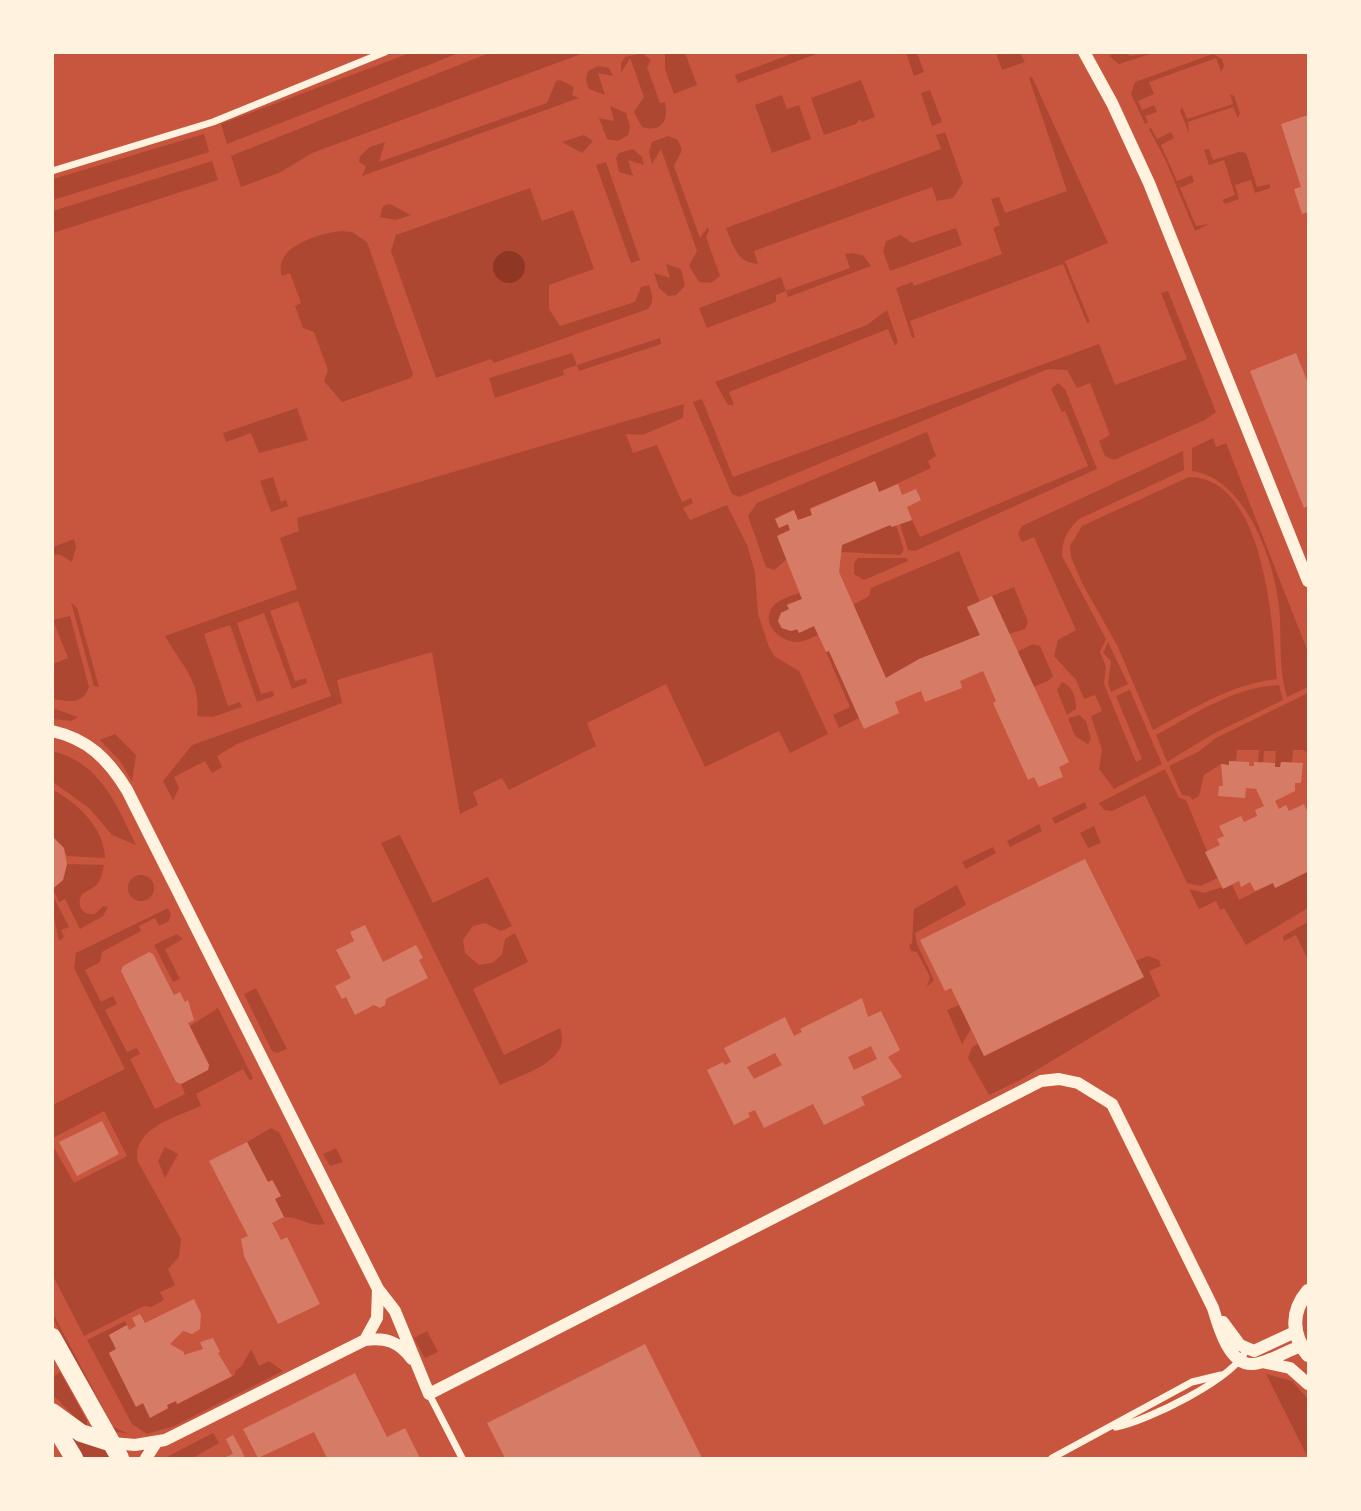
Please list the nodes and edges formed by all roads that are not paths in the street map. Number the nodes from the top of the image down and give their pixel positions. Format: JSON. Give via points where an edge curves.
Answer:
{"nodes":[{"id":1,"x":385,"y":52,"type":"edge"},
{"id":2,"x":1084,"y":52,"type":"edge"},
{"id":3,"x":52,"y":171,"type":"edge"},
{"id":4,"x":1308,"y":581,"type":"edge"},
{"id":5,"x":52,"y":731,"type":"edge"},
{"id":6,"x":378,"y":1289,"type":"junction"},
{"id":7,"x":1308,"y":1291,"type":"edge"},
{"id":8,"x":1295,"y":1332,"type":"junction"},
{"id":9,"x":52,"y":1337,"type":"edge"},
{"id":10,"x":365,"y":1340,"type":"junction"},
{"id":11,"x":1305,"y":1350,"type":"edge"},
{"id":12,"x":1244,"y":1355,"type":"junction"},
{"id":13,"x":57,"y":1356,"type":"edge"},
{"id":14,"x":414,"y":1362,"type":"junction"},
{"id":15,"x":1262,"y":1362,"type":"junction"},
{"id":16,"x":1308,"y":1384,"type":"edge"},
{"id":17,"x":429,"y":1394,"type":"junction"},
{"id":18,"x":52,"y":1412,"type":"edge"},
{"id":19,"x":52,"y":1422,"type":"edge"},
{"id":20,"x":156,"y":1443,"type":"junction"},
{"id":21,"x":116,"y":1451,"type":"edge"},
{"id":22,"x":75,"y":1458,"type":"edge"},
{"id":23,"x":146,"y":1458,"type":"edge"},
{"id":24,"x":462,"y":1458,"type":"edge"},
{"id":25,"x":1052,"y":1458,"type":"edge"}],
"edges":[{"from":1,"to":3,"type":"street","via":[[212,122]]},
{"from":2,"to":4,"type":"street","via":[[1132,143]]},
{"from":5,"to":6,"type":"street","via":[[90,746],[122,782]]},
{"from":6,"to":10,"type":"street","via":[[377,1318]]},
{"from":6,"to":14,"type":"street","via":[[396,1311]]},
{"from":7,"to":8,"type":"main road","via":[[1299,1305]]},
{"from":8,"to":11,"type":"main road"},
{"from":8,"to":12,"type":"street"},
{"from":9,"to":13,"type":"main road"},
{"from":10,"to":14,"type":"street","via":[[391,1341]]},
{"from":10,"to":20,"type":"street"},
{"from":11,"to":15,"type":"street"},
{"from":12,"to":15,"type":"street","via":[[1252,1364]]},
{"from":12,"to":17,"type":"street","via":[[1213,1308],[1112,1104],[1078,1083],[1059,1079],[1041,1081]]},
{"from":12,"to":25,"type":"street","via":[[1195,1394]]},
{"from":13,"to":21,"type":"main road"},
{"from":14,"to":17,"type":"street"},
{"from":15,"to":16,"type":"street","via":[[1290,1368]]},
{"from":17,"to":24,"type":"street"},
{"from":18,"to":21,"type":"main road"},
{"from":19,"to":22,"type":"main road"},
{"from":20,"to":21,"type":"street"},
{"from":20,"to":23,"type":"street"}]}
